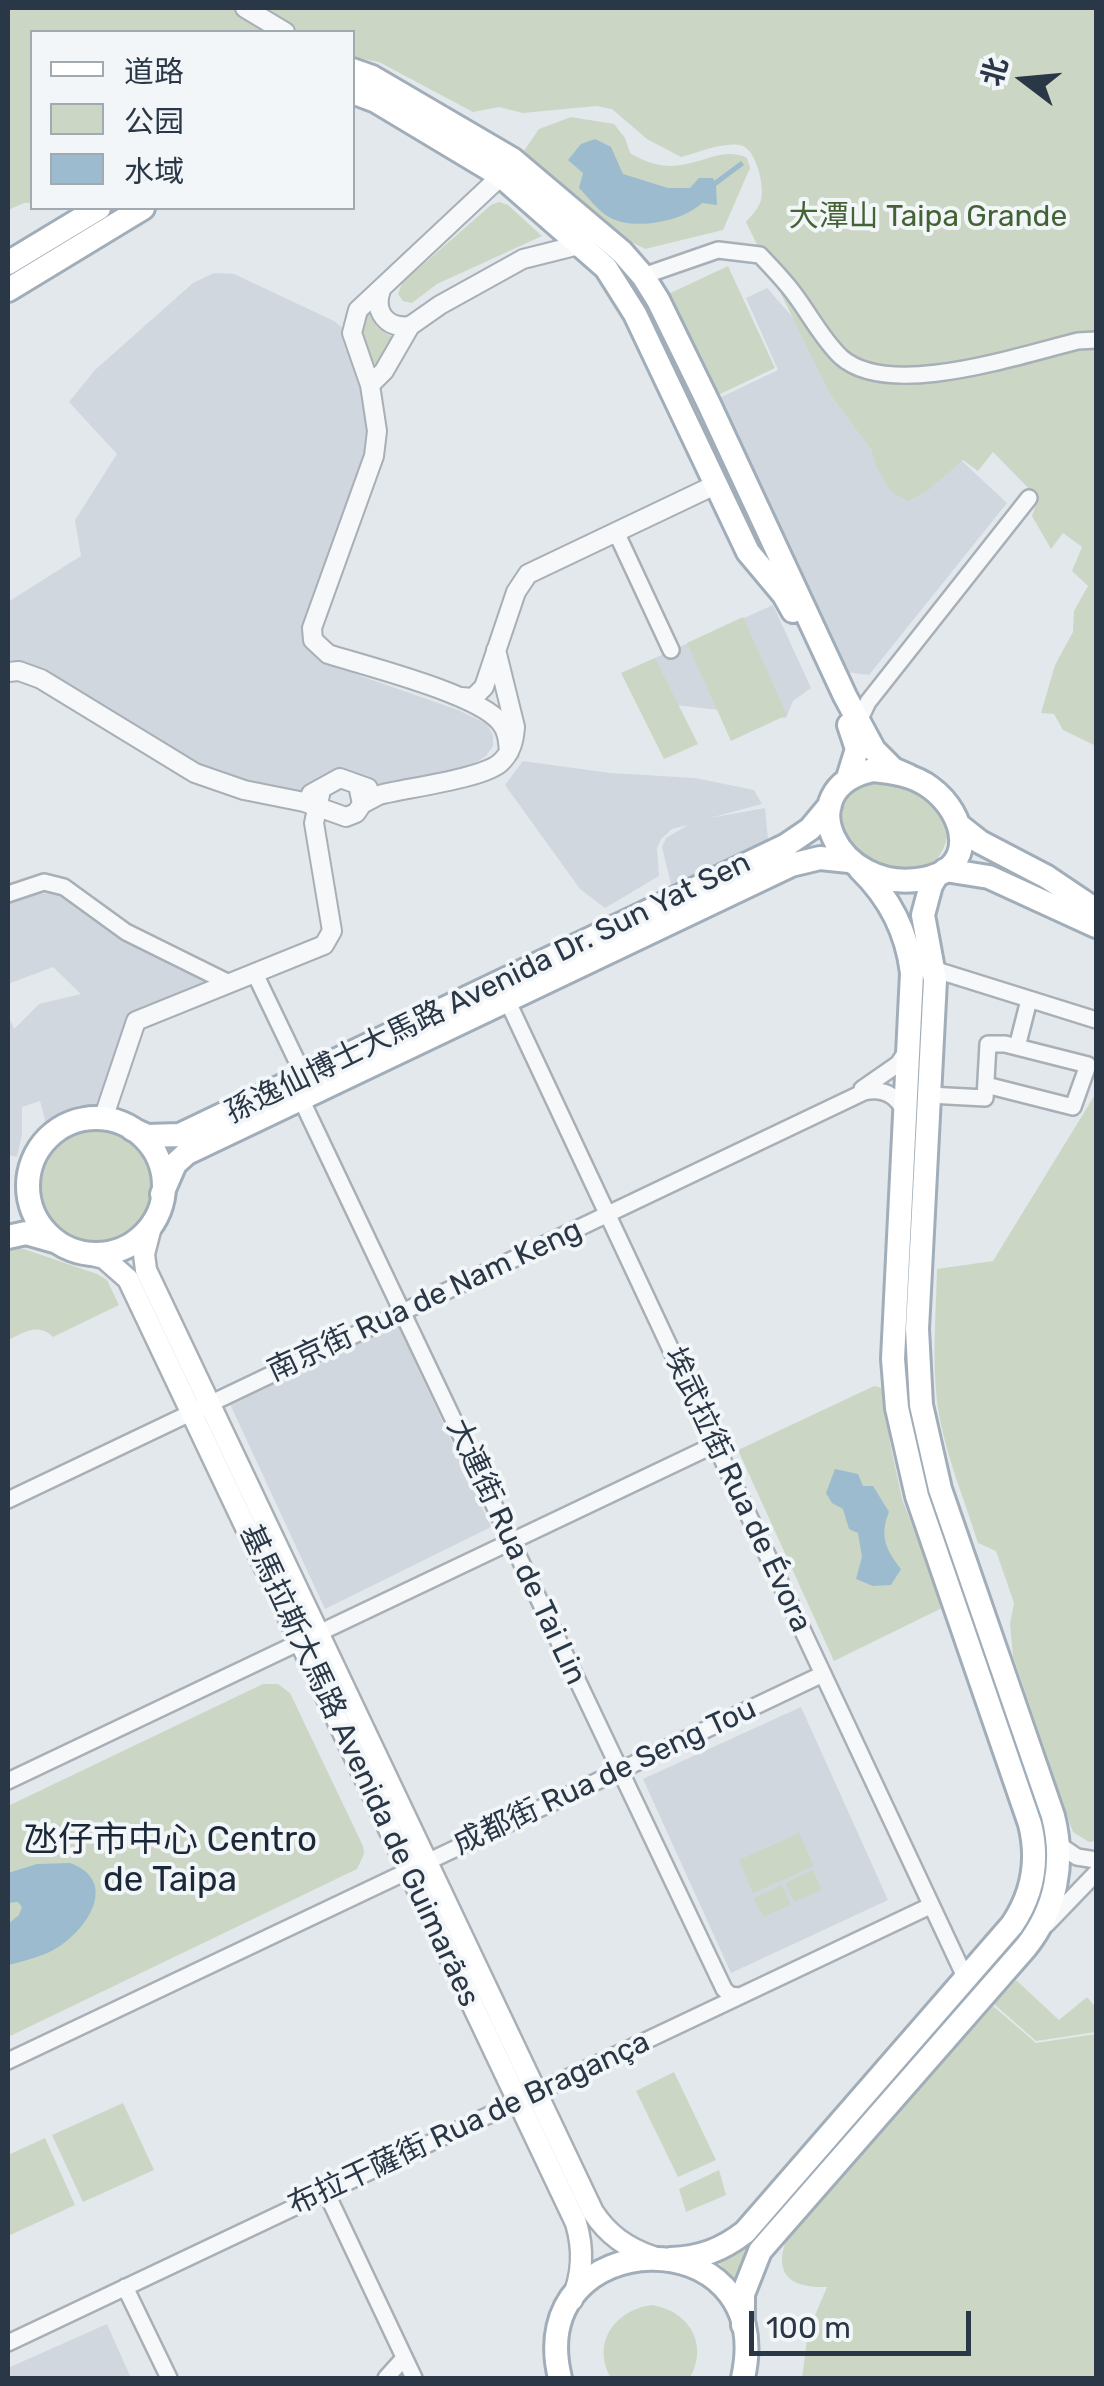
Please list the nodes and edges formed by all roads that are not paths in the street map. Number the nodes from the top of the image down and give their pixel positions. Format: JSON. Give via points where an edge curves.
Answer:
{"nodes":[{"id":1,"x":245,"y":8,"type":"edge"},
{"id":2,"x":280,"y":30,"type":"edge"},
{"id":3,"x":355,"y":76,"type":"edge"},
{"id":4,"x":355,"y":77,"type":"edge"},
{"id":5,"x":355,"y":104,"type":"edge"},
{"id":6,"x":385,"y":109,"type":"junction"},
{"id":7,"x":501,"y":176,"type":"junction"},
{"id":8,"x":545,"y":186,"type":"junction"},
{"id":9,"x":96,"y":210,"type":"edge"},
{"id":10,"x":140,"y":210,"type":"edge"},
{"id":11,"x":579,"y":245,"type":"junction"},
{"id":12,"x":8,"y":263,"type":"edge"},
{"id":13,"x":642,"y":276,"type":"junction"},
{"id":14,"x":8,"y":290,"type":"edge"},
{"id":15,"x":381,"y":290,"type":"junction"},
{"id":16,"x":410,"y":326,"type":"junction"},
{"id":17,"x":1096,"y":340,"type":"edge"},
{"id":18,"x":370,"y":384,"type":"junction"},
{"id":19,"x":708,"y":402,"type":"junction"},
{"id":20,"x":717,"y":484,"type":"junction"},
{"id":21,"x":1029,"y":498,"type":"dead end"},
{"id":22,"x":616,"y":532,"type":"junction"},
{"id":23,"x":496,"y":650,"type":"junction"},
{"id":24,"x":672,"y":650,"type":"dead end"},
{"id":25,"x":8,"y":672,"type":"edge"},
{"id":26,"x":451,"y":695,"type":"junction"},
{"id":27,"x":858,"y":707,"type":"junction"},
{"id":28,"x":509,"y":752,"type":"junction"},
{"id":29,"x":909,"y":776,"type":"junction"},
{"id":30,"x":848,"y":778,"type":"junction"},
{"id":31,"x":358,"y":785,"type":"junction"},
{"id":32,"x":398,"y":790,"type":"junction"},
{"id":33,"x":318,"y":804,"type":"junction"},
{"id":34,"x":362,"y":804,"type":"junction"},
{"id":35,"x":830,"y":804,"type":"junction"},
{"id":36,"x":962,"y":828,"type":"junction"},
{"id":37,"x":855,"y":865,"type":"junction"},
{"id":38,"x":941,"y":873,"type":"junction"},
{"id":39,"x":8,"y":894,"type":"edge"},
{"id":40,"x":1060,"y":897,"type":"junction"},
{"id":41,"x":1096,"y":910,"type":"edge"},
{"id":42,"x":1096,"y":926,"type":"edge"},
{"id":43,"x":933,"y":969,"type":"junction"},
{"id":44,"x":257,"y":978,"type":"junction"},
{"id":45,"x":230,"y":983,"type":"junction"},
{"id":46,"x":507,"y":1000,"type":"junction"},
{"id":47,"x":1029,"y":1000,"type":"junction"},
{"id":48,"x":1096,"y":1020,"type":"edge"},
{"id":49,"x":132,"y":1034,"type":"junction"},
{"id":50,"x":910,"y":1041,"type":"junction"},
{"id":51,"x":1017,"y":1047,"type":"junction"},
{"id":52,"x":986,"y":1084,"type":"junction"},
{"id":53,"x":302,"y":1088,"type":"junction"},
{"id":54,"x":929,"y":1095,"type":"junction"},
{"id":55,"x":842,"y":1102,"type":"junction"},
{"id":56,"x":103,"y":1119,"type":"junction"},
{"id":57,"x":906,"y":1120,"type":"junction"},
{"id":58,"x":132,"y":1129,"type":"junction"},
{"id":59,"x":29,"y":1177,"type":"junction"},
{"id":60,"x":162,"y":1194,"type":"junction"},
{"id":61,"x":8,"y":1214,"type":"edge"},
{"id":62,"x":608,"y":1214,"type":"junction"},
{"id":63,"x":152,"y":1223,"type":"junction"},
{"id":64,"x":8,"y":1237,"type":"edge"},
{"id":65,"x":57,"y":1242,"type":"junction"},
{"id":66,"x":88,"y":1254,"type":"junction"},
{"id":67,"x":402,"y":1312,"type":"junction"},
{"id":68,"x":200,"y":1408,"type":"junction"},
{"id":69,"x":716,"y":1444,"type":"junction"},
{"id":70,"x":8,"y":1500,"type":"edge"},
{"id":71,"x":511,"y":1541,"type":"junction"},
{"id":72,"x":973,"y":1584,"type":"junction"},
{"id":73,"x":950,"y":1592,"type":"junction"},
{"id":74,"x":984,"y":1617,"type":"junction"},
{"id":75,"x":962,"y":1625,"type":"junction"},
{"id":76,"x":309,"y":1637,"type":"junction"},
{"id":77,"x":824,"y":1674,"type":"junction"},
{"id":78,"x":620,"y":1770,"type":"junction"},
{"id":79,"x":8,"y":1781,"type":"edge"},
{"id":80,"x":1058,"y":1844,"type":"junction"},
{"id":81,"x":1096,"y":1860,"type":"edge"},
{"id":82,"x":418,"y":1866,"type":"junction"},
{"id":83,"x":1096,"y":1873,"type":"edge"},
{"id":84,"x":930,"y":1906,"type":"junction"},
{"id":85,"x":1026,"y":1948,"type":"junction"},
{"id":86,"x":966,"y":1979,"type":"junction"},
{"id":87,"x":727,"y":1997,"type":"junction"},
{"id":88,"x":8,"y":2061,"type":"edge"},
{"id":89,"x":527,"y":2097,"type":"junction"},
{"id":90,"x":326,"y":2192,"type":"junction"},
{"id":91,"x":662,"y":2258,"type":"junction"},
{"id":92,"x":125,"y":2287,"type":"junction"},
{"id":93,"x":571,"y":2302,"type":"junction"},
{"id":94,"x":743,"y":2325,"type":"junction"},
{"id":95,"x":8,"y":2343,"type":"edge"},
{"id":96,"x":404,"y":2358,"type":"junction"},
{"id":97,"x":169,"y":2378,"type":"edge"},
{"id":98,"x":386,"y":2378,"type":"edge"},
{"id":99,"x":414,"y":2378,"type":"edge"},
{"id":100,"x":560,"y":2378,"type":"edge"},
{"id":101,"x":744,"y":2378,"type":"edge"}],
"edges":[{"from":1,"to":2,"type":"street"},
{"from":3,"to":8,"type":"main road","via":[[466,130]]},
{"from":4,"to":6,"type":"main road"},
{"from":5,"to":6,"type":"main road"},
{"from":6,"to":7,"type":"main road"},
{"from":7,"to":8,"type":"main road"},
{"from":7,"to":11,"type":"main road"},
{"from":7,"to":15,"type":"street"},
{"from":8,"to":13,"type":"main road"},
{"from":9,"to":12,"type":"main road"},
{"from":10,"to":14,"type":"main road"},
{"from":11,"to":16,"type":"street","via":[[522,259]]},
{"from":11,"to":20,"type":"main road","via":[[620,290]]},
{"from":13,"to":17,"type":"street","via":[[718,250],[760,255],[842,358],[884,375],[944,372]]},
{"from":13,"to":19,"type":"main road"},
{"from":15,"to":16,"type":"street","via":[[383,318]]},
{"from":15,"to":18,"type":"street","via":[[358,310],[352,333]]},
{"from":16,"to":18,"type":"street"},
{"from":18,"to":26,"type":"street","via":[[374,456],[315,618],[313,640],[328,654]]},
{"from":19,"to":20,"type":"main road","via":[[730,463]]},
{"from":19,"to":27,"type":"main road"},
{"from":20,"to":22,"type":"street"},
{"from":20,"to":30,"type":"main road","via":[[748,552],[788,602],[855,736]]},
{"from":21,"to":27,"type":"street"},
{"from":22,"to":23,"type":"street","via":[[528,574]]},
{"from":22,"to":24,"type":"street"},
{"from":23,"to":26,"type":"street","via":[[480,694]]},
{"from":23,"to":28,"type":"street","via":[[515,728]]},
{"from":25,"to":33,"type":"street","via":[[41,679],[196,774]]},
{"from":26,"to":28,"type":"street","via":[[492,714],[508,736]]},
{"from":27,"to":29,"type":"main road","via":[[874,750]]},
{"from":28,"to":32,"type":"street","via":[[489,769]]},
{"from":29,"to":30,"type":"main road","via":[[873,770]]},
{"from":29,"to":36,"type":"main road","via":[[939,794]]},
{"from":30,"to":35,"type":"main road"},
{"from":31,"to":32,"type":"street"},
{"from":31,"to":33,"type":"street","via":[[340,778]]},
{"from":31,"to":34,"type":"street"},
{"from":32,"to":34,"type":"street"},
{"from":33,"to":34,"type":"street","via":[[356,813]]},
{"from":33,"to":44,"type":"street","via":[[332,827],[342,934],[335,945]]},
{"from":33,"to":45,"type":"street","via":[[329,940]]},
{"from":35,"to":37,"type":"main road","via":[[829,830]]},
{"from":35,"to":53,"type":"main road","name":"孫逸仙博士大馬路 Avenida Dr. Sun Yat Sen","via":[[786,846]]},
{"from":36,"to":38,"type":"main road","via":[[956,859]]},
{"from":36,"to":40,"type":"main road"},
{"from":37,"to":38,"type":"main road","via":[[877,876],[912,880]]},
{"from":37,"to":46,"type":"main road","name":"孫逸仙博士大馬路 Avenida Dr. Sun Yat Sen","via":[[820,858],[790,865]]},
{"from":37,"to":50,"type":"main road","via":[[893,910],[908,947]]},
{"from":38,"to":40,"type":"main road","via":[[989,877]]},
{"from":38,"to":43,"type":"main road","via":[[931,884],[924,915]]},
{"from":39,"to":45,"type":"street","via":[[44,882],[64,887],[126,932]]},
{"from":40,"to":41,"type":"main road"},
{"from":40,"to":42,"type":"main road"},
{"from":43,"to":47,"type":"street"},
{"from":43,"to":54,"type":"main road"},
{"from":44,"to":49,"type":"street","via":[[150,1019]]},
{"from":44,"to":53,"type":"street","name":"大連街 Rua de Tai Lin"},
{"from":45,"to":49,"type":"street","via":[[146,1015]]},
{"from":46,"to":53,"type":"main road","name":"孫逸仙博士大馬路 Avenida Dr. Sun Yat Sen"},
{"from":46,"to":62,"type":"street","name":"埃武拉街 Rua de Évora"},
{"from":47,"to":48,"type":"street"},
{"from":47,"to":51,"type":"street"},
{"from":49,"to":56,"type":"street"},
{"from":50,"to":55,"type":"street","name":"南京街 Rua de Nam Keng","via":[[898,1064]]},
{"from":50,"to":57,"type":"main road"},
{"from":51,"to":52,"type":"street","via":[[988,1044]]},
{"from":51,"to":52,"type":"street","via":[[1088,1065],[1072,1107]]},
{"from":52,"to":54,"type":"street","via":[[985,1098]]},
{"from":53,"to":58,"type":"main road","name":"孫逸仙博士大馬路 Avenida Dr. Sun Yat Sen","via":[[180,1136]]},
{"from":53,"to":60,"type":"main road","name":"孫逸仙博士大馬路 Avenida Dr. Sun Yat Sen","via":[[187,1153]]},
{"from":53,"to":67,"type":"street","name":"大連街 Rua de Tai Lin"},
{"from":54,"to":72,"type":"main road","via":[[917,1328],[921,1405],[934,1468]]},
{"from":55,"to":57,"type":"street","name":"南京街 Rua de Nam Keng","via":[[883,1091],[899,1102]]},
{"from":55,"to":62,"type":"street","name":"南京街 Rua de Nam Keng"},
{"from":56,"to":58,"type":"main road"},
{"from":56,"to":59,"type":"main road","via":[[79,1120],[52,1134],[34,1157]]},
{"from":57,"to":73,"type":"main road","via":[[893,1359],[897,1408],[910,1475]]},
{"from":58,"to":60,"type":"main road","via":[[152,1148]]},
{"from":59,"to":61,"type":"main road"},
{"from":59,"to":65,"type":"main road","via":[[33,1213]]},
{"from":60,"to":63,"type":"main road"},
{"from":62,"to":67,"type":"street","name":"南京街 Rua de Nam Keng"},
{"from":62,"to":69,"type":"street","name":"埃武拉街 Rua de Évora"},
{"from":63,"to":66,"type":"main road","via":[[129,1246]]},
{"from":63,"to":68,"type":"main road","name":"基馬拉斯大馬路 Avenida de Guimarães","via":[[146,1270]]},
{"from":64,"to":65,"type":"main road","via":[[26,1233]]},
{"from":65,"to":66,"type":"main road"},
{"from":66,"to":68,"type":"main road","name":"基馬拉斯大馬路 Avenida de Guimarães","via":[[104,1258],[128,1279]]},
{"from":67,"to":68,"type":"street","name":"南京街 Rua de Nam Keng"},
{"from":67,"to":71,"type":"street","name":"大連街 Rua de Tai Lin"},
{"from":68,"to":70,"type":"street","name":"南京街 Rua de Nam Keng"},
{"from":68,"to":76,"type":"main road","name":"基馬拉斯大馬路 Avenida de Guimarães"},
{"from":69,"to":71,"type":"street"},
{"from":69,"to":77,"type":"street","name":"埃武拉街 Rua de Évora"},
{"from":71,"to":76,"type":"street"},
{"from":71,"to":78,"type":"street","name":"大連街 Rua de Tai Lin"},
{"from":72,"to":73,"type":"main road","via":[[960,1594]]},
{"from":72,"to":74,"type":"main road"},
{"from":73,"to":75,"type":"main road"},
{"from":74,"to":75,"type":"main road","via":[[969,1617]]},
{"from":74,"to":80,"type":"main road"},
{"from":75,"to":86,"type":"main road","via":[[1034,1852],[1022,1908]]},
{"from":76,"to":79,"type":"street"},
{"from":76,"to":82,"type":"main road","name":"基馬拉斯大馬路 Avenida de Guimarães"},
{"from":77,"to":78,"type":"street","name":"成都街 Rua de Seng Tou"},
{"from":77,"to":84,"type":"street","name":"埃武拉街 Rua de Évora"},
{"from":78,"to":82,"type":"street","name":"成都街 Rua de Seng Tou"},
{"from":78,"to":87,"type":"street","name":"大連街 Rua de Tai Lin"},
{"from":80,"to":81,"type":"street"},
{"from":80,"to":85,"type":"main road","via":[[1053,1896]]},
{"from":82,"to":88,"type":"street","name":"成都街 Rua de Seng Tou"},
{"from":82,"to":89,"type":"main road","name":"基馬拉斯大馬路 Avenida de Guimarães"},
{"from":83,"to":85,"type":"street"},
{"from":84,"to":86,"type":"street","name":"埃武拉街 Rua de Évora"},
{"from":84,"to":87,"type":"street","name":"布拉干薩街 Rua de Bragança"},
{"from":85,"to":94,"type":"main road","via":[[760,2251],[746,2279]]},
{"from":86,"to":91,"type":"main road","via":[[745,2232],[718,2250]]},
{"from":87,"to":89,"type":"street","name":"布拉干薩街 Rua de Bragança"},
{"from":89,"to":90,"type":"street","name":"布拉干薩街 Rua de Bragança"},
{"from":89,"to":91,"type":"main road","name":"基馬拉斯大馬路 Avenida de Guimarães","via":[[601,2224],[624,2245]]},
{"from":89,"to":93,"type":"main road","name":"基馬拉斯大馬路 Avenida de Guimarães","via":[[580,2238],[581,2271]]},
{"from":90,"to":92,"type":"street","name":"布拉干薩街 Rua de Bragança"},
{"from":90,"to":96,"type":"street"},
{"from":91,"to":93,"type":"main road","via":[[606,2268]]},
{"from":91,"to":94,"type":"main road","via":[[695,2267],[721,2286]]},
{"from":92,"to":95,"type":"street","name":"布拉干薩街 Rua de Bragança"},
{"from":92,"to":97,"type":"street"},
{"from":93,"to":100,"type":"main road","via":[[557,2343]]},
{"from":94,"to":101,"type":"main road"},
{"from":96,"to":98,"type":"street"},
{"from":96,"to":99,"type":"street"}]}
